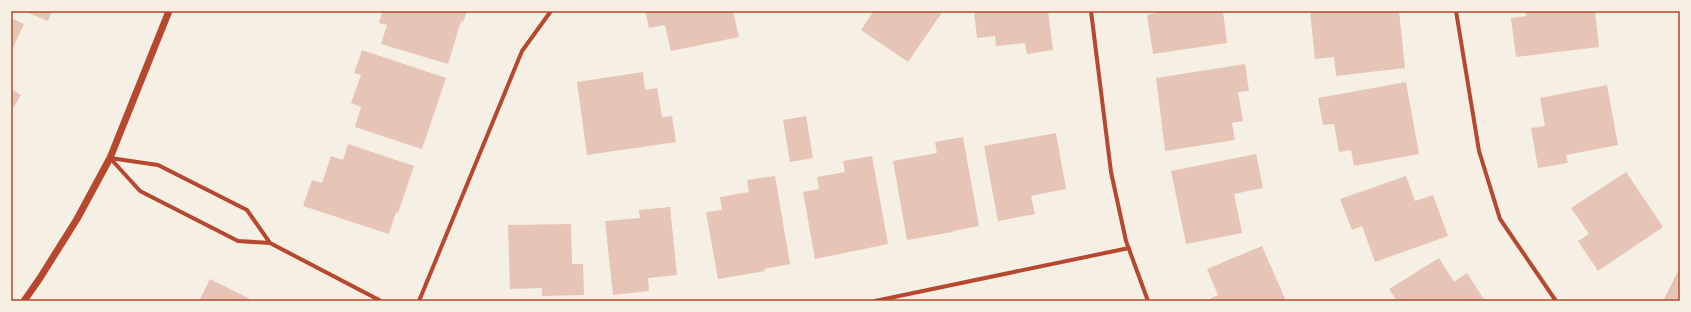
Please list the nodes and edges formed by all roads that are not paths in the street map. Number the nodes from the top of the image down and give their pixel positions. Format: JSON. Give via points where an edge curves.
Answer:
{"nodes":[{"id":1,"x":169,"y":11,"type":"edge"},
{"id":2,"x":551,"y":11,"type":"edge"},
{"id":3,"x":1090,"y":11,"type":"edge"},
{"id":4,"x":1456,"y":11,"type":"edge"},
{"id":5,"x":110,"y":158,"type":"junction"},
{"id":6,"x":270,"y":243,"type":"junction"},
{"id":7,"x":1129,"y":248,"type":"junction"},
{"id":8,"x":24,"y":301,"type":"edge"},
{"id":9,"x":381,"y":301,"type":"edge"},
{"id":10,"x":419,"y":301,"type":"edge"},
{"id":11,"x":875,"y":301,"type":"edge"},
{"id":12,"x":1148,"y":301,"type":"edge"},
{"id":13,"x":1556,"y":301,"type":"edge"}],
"edges":[{"from":1,"to":5,"type":"street"},
{"from":2,"to":10,"type":"street","via":[[522,51]]},
{"from":3,"to":7,"type":"street","via":[[1111,172]]},
{"from":4,"to":13,"type":"street","via":[[1479,151],[1500,218]]},
{"from":5,"to":6,"type":"street","via":[[140,191],[238,241]]},
{"from":5,"to":6,"type":"street","via":[[158,165],[247,210]]},
{"from":5,"to":8,"type":"street","via":[[77,219]]},
{"from":6,"to":9,"type":"street"},
{"from":7,"to":11,"type":"street"},
{"from":7,"to":12,"type":"street"}]}
